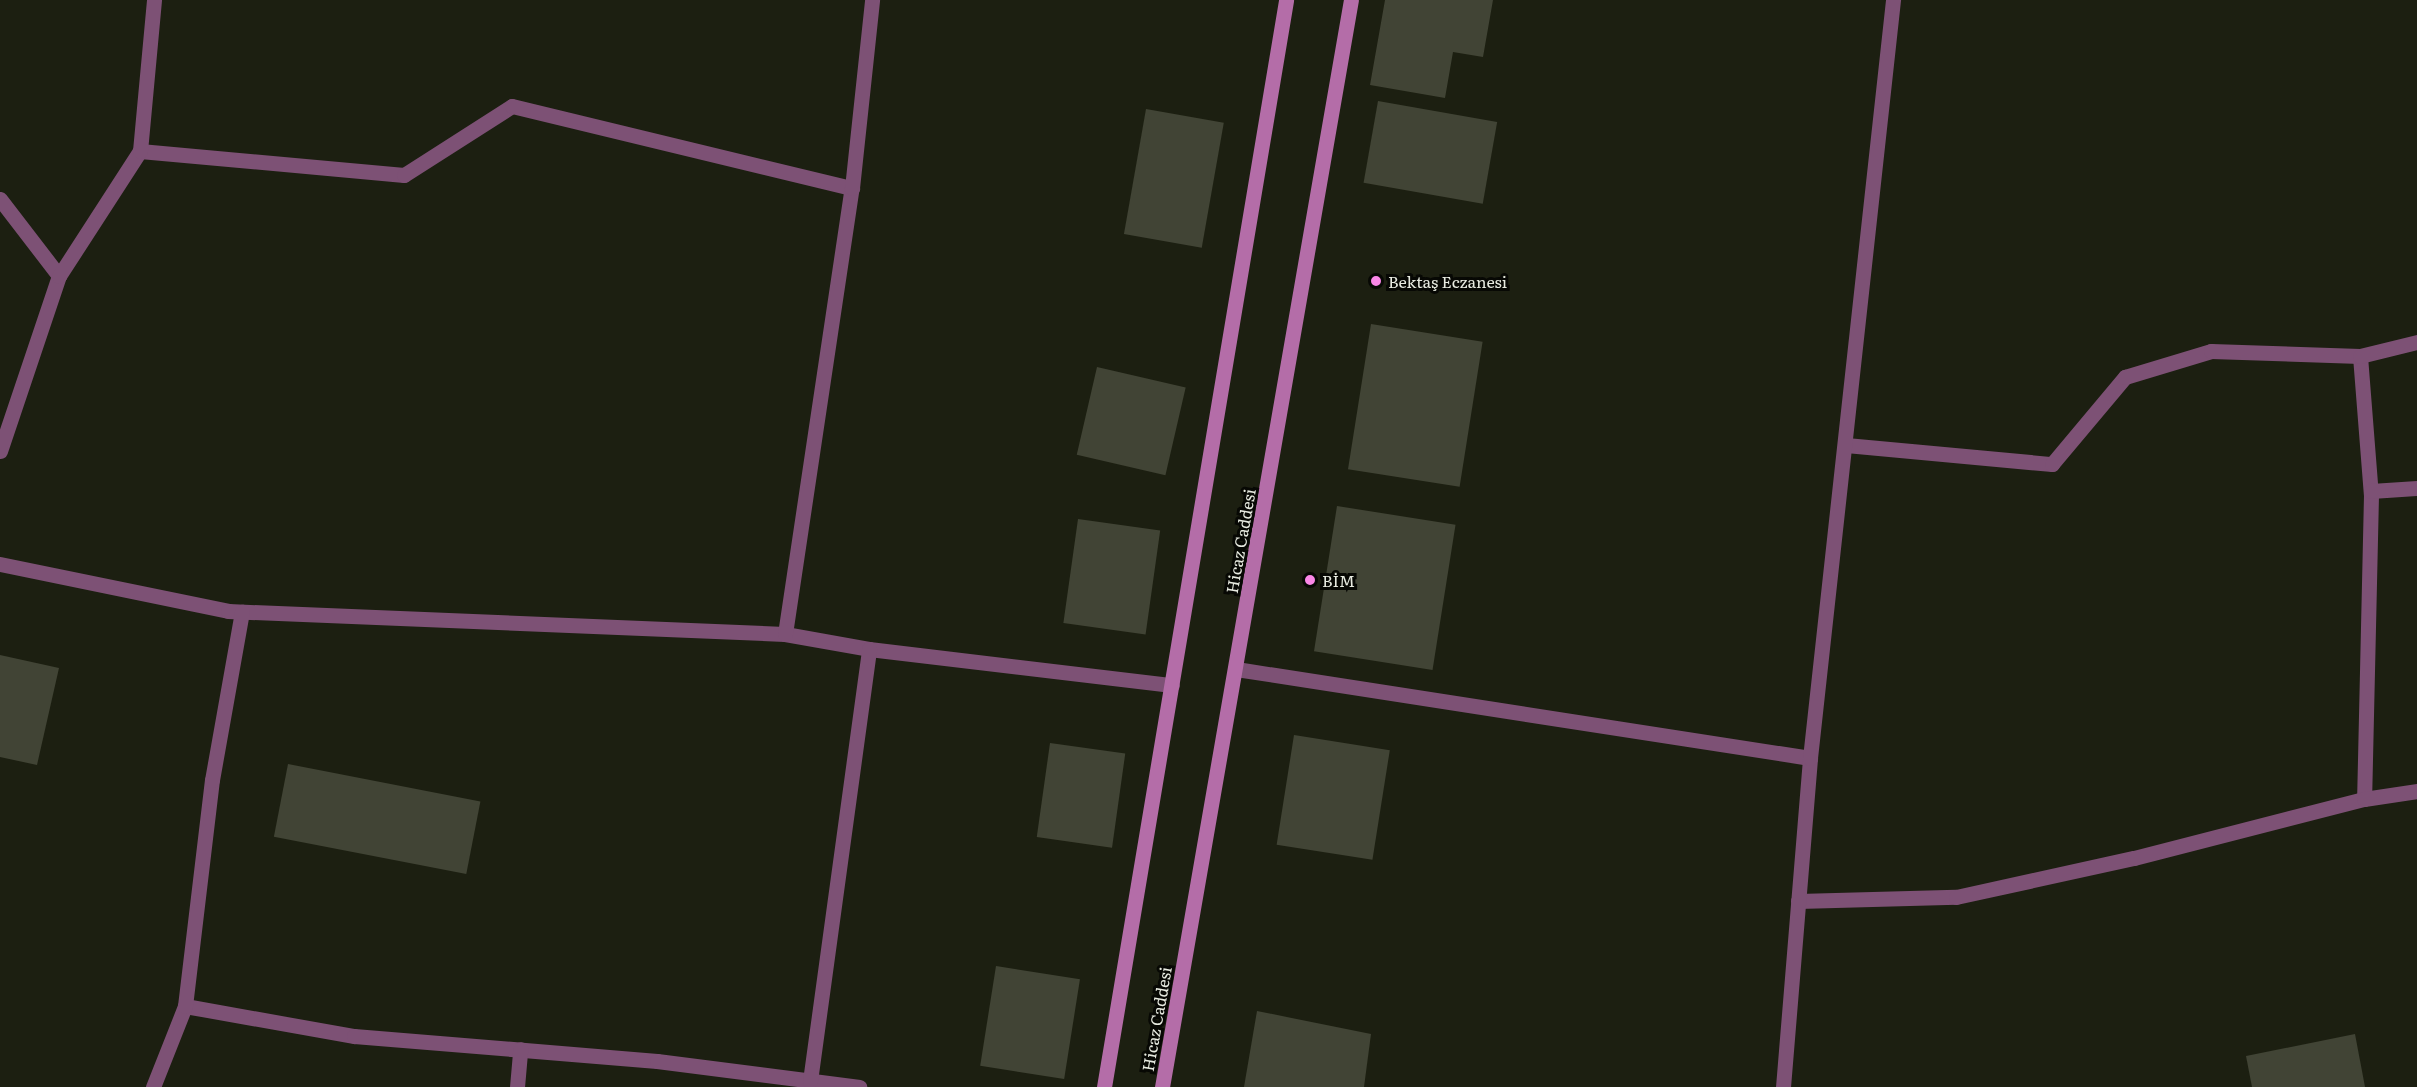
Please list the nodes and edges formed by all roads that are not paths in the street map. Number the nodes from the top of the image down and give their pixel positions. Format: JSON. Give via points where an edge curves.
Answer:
{"nodes":[{"id":1,"x":154,"y":0,"type":"edge"},
{"id":2,"x":872,"y":0,"type":"edge"},
{"id":3,"x":1286,"y":0,"type":"edge"},
{"id":4,"x":1352,"y":0,"type":"edge"},
{"id":5,"x":1893,"y":0,"type":"edge"},
{"id":6,"x":140,"y":151,"type":"junction"},
{"id":7,"x":852,"y":188,"type":"junction"},
{"id":8,"x":0,"y":199,"type":"edge"},
{"id":9,"x":59,"y":276,"type":"junction"},
{"id":10,"x":2417,"y":342,"type":"edge"},
{"id":11,"x":2360,"y":356,"type":"junction"},
{"id":12,"x":7,"y":420,"type":"edge"},
{"id":13,"x":1846,"y":445,"type":"junction"},
{"id":14,"x":0,"y":451,"type":"edge"},
{"id":15,"x":2417,"y":488,"type":"edge"},
{"id":16,"x":2371,"y":491,"type":"junction"},
{"id":17,"x":0,"y":564,"type":"edge"},
{"id":18,"x":242,"y":612,"type":"junction"},
{"id":19,"x":785,"y":634,"type":"junction"},
{"id":20,"x":869,"y":649,"type":"junction"},
{"id":21,"x":1236,"y":669,"type":"junction"},
{"id":22,"x":1172,"y":685,"type":"junction"},
{"id":23,"x":1810,"y":758,"type":"junction"},
{"id":24,"x":2417,"y":791,"type":"edge"},
{"id":25,"x":2364,"y":799,"type":"junction"},
{"id":26,"x":1798,"y":901,"type":"junction"},
{"id":27,"x":185,"y":1006,"type":"junction"},
{"id":28,"x":520,"y":1049,"type":"junction"},
{"id":29,"x":810,"y":1081,"type":"junction"},
{"id":30,"x":783,"y":1082,"type":"edge"},
{"id":31,"x":153,"y":1087,"type":"edge"},
{"id":32,"x":517,"y":1087,"type":"edge"},
{"id":33,"x":859,"y":1087,"type":"edge"},
{"id":34,"x":1104,"y":1087,"type":"edge"},
{"id":35,"x":1162,"y":1087,"type":"edge"},
{"id":36,"x":1783,"y":1087,"type":"edge"}],
"edges":[{"from":1,"to":6,"type":"street"},
{"from":2,"to":7,"type":"street"},
{"from":3,"to":22,"type":"main road"},
{"from":4,"to":21,"type":"main road","name":"Hicaz Caddesi"},
{"from":5,"to":13,"type":"street"},
{"from":6,"to":7,"type":"street","via":[[404,175],[512,106]]},
{"from":6,"to":9,"type":"street"},
{"from":7,"to":19,"type":"street"},
{"from":8,"to":9,"type":"street"},
{"from":9,"to":12,"type":"street"},
{"from":10,"to":11,"type":"street"},
{"from":11,"to":13,"type":"street","via":[[2211,351],[2125,377],[2052,464]]},
{"from":11,"to":16,"type":"street"},
{"from":12,"to":14,"type":"street"},
{"from":13,"to":23,"type":"street"},
{"from":15,"to":16,"type":"street"},
{"from":16,"to":25,"type":"street"},
{"from":17,"to":18,"type":"street"},
{"from":18,"to":19,"type":"street"},
{"from":18,"to":27,"type":"street","via":[[212,780]]},
{"from":19,"to":20,"type":"street"},
{"from":20,"to":22,"type":"street"},
{"from":20,"to":29,"type":"street"},
{"from":21,"to":23,"type":"street"},
{"from":21,"to":35,"type":"main road","name":"Hicaz Caddesi"},
{"from":22,"to":34,"type":"main road"},
{"from":23,"to":26,"type":"street"},
{"from":24,"to":25,"type":"street"},
{"from":25,"to":26,"type":"street","via":[[2134,858],[1956,897]]},
{"from":26,"to":36,"type":"street"},
{"from":27,"to":28,"type":"street","via":[[354,1036]]},
{"from":27,"to":31,"type":"street"},
{"from":28,"to":30,"type":"street","via":[[657,1060]]},
{"from":28,"to":32,"type":"street"},
{"from":29,"to":30,"type":"street"},
{"from":29,"to":33,"type":"street"}]}
